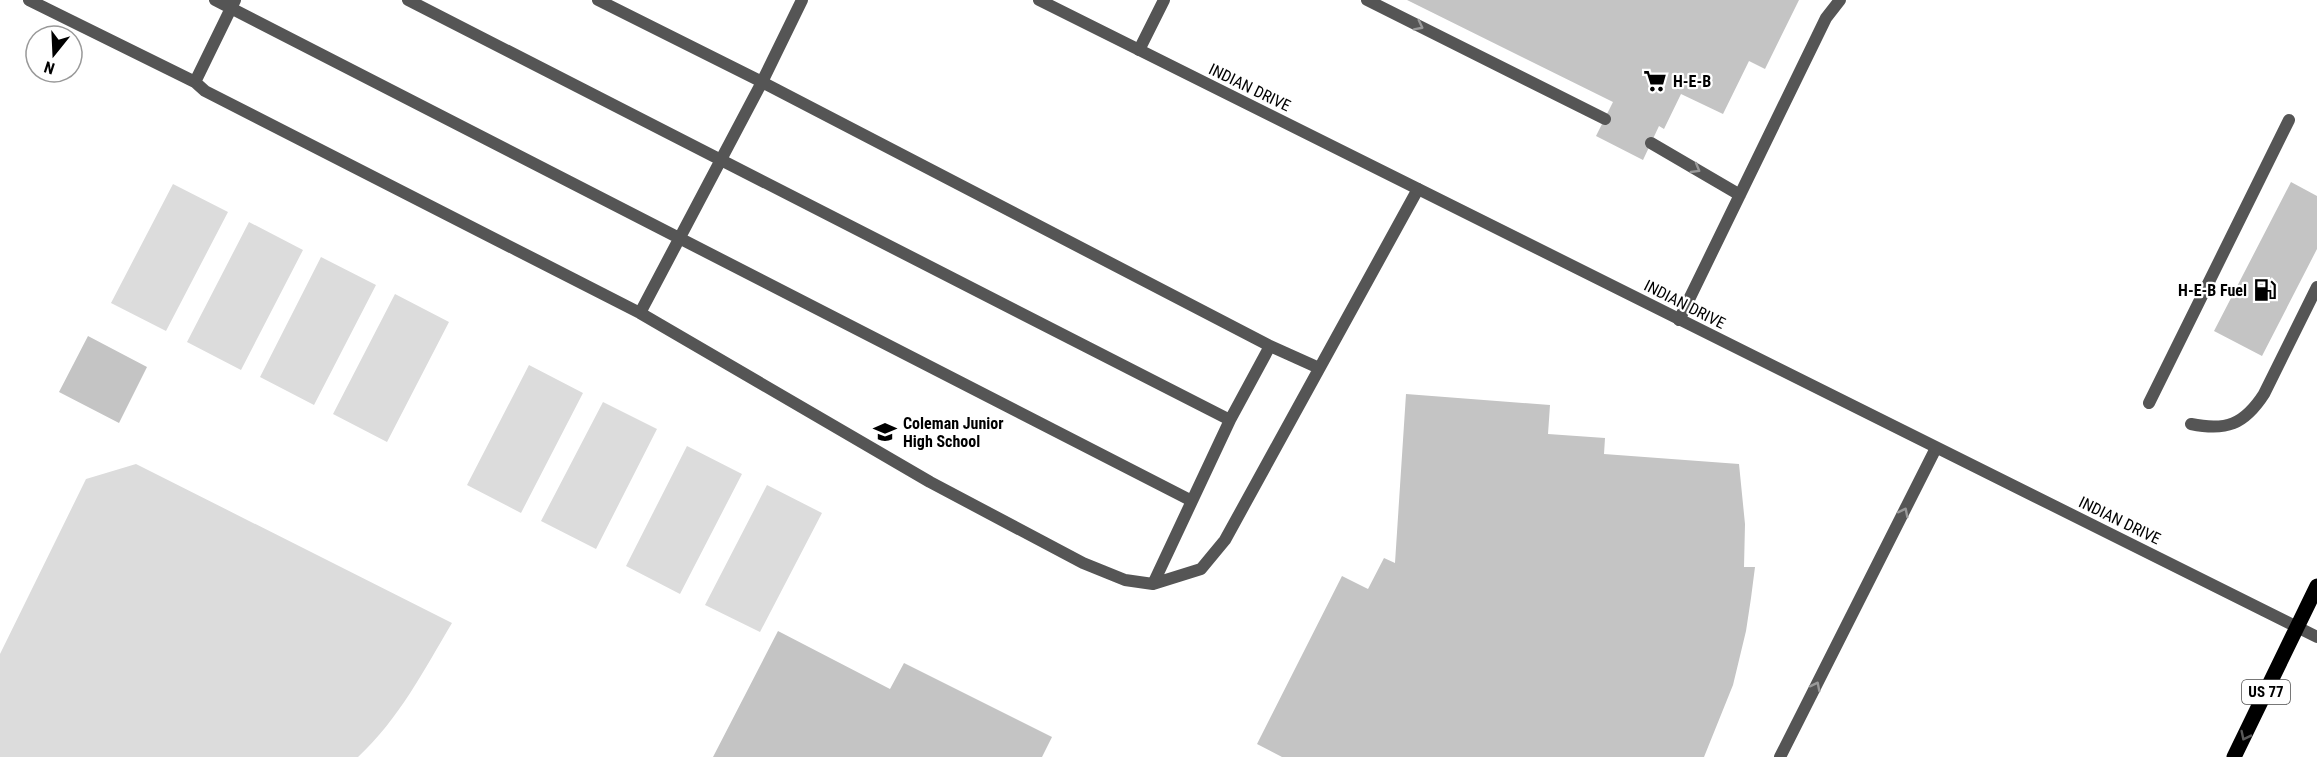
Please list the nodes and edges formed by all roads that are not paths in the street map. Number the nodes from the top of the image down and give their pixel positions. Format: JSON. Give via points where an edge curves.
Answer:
{"nodes":[{"id":1,"x":29,"y":0,"type":"edge"},
{"id":2,"x":215,"y":0,"type":"edge"},
{"id":3,"x":408,"y":0,"type":"edge"},
{"id":4,"x":598,"y":0,"type":"edge"},
{"id":5,"x":802,"y":0,"type":"edge"},
{"id":6,"x":1039,"y":0,"type":"edge"},
{"id":7,"x":1164,"y":0,"type":"edge"},
{"id":8,"x":1367,"y":0,"type":"edge"},
{"id":9,"x":1840,"y":0,"type":"edge"},
{"id":10,"x":233,"y":4,"type":"edge"},
{"id":11,"x":1139,"y":50,"type":"junction"},
{"id":12,"x":195,"y":82,"type":"junction"},
{"id":13,"x":762,"y":82,"type":"junction"},
{"id":14,"x":1605,"y":119,"type":"dead end"},
{"id":15,"x":2289,"y":120,"type":"dead end"},
{"id":16,"x":1651,"y":143,"type":"dead end"},
{"id":17,"x":721,"y":160,"type":"junction"},
{"id":18,"x":1418,"y":189,"type":"junction"},
{"id":19,"x":1740,"y":195,"type":"junction"},
{"id":20,"x":680,"y":239,"type":"junction"},
{"id":21,"x":2317,"y":287,"type":"edge"},
{"id":22,"x":640,"y":313,"type":"junction"},
{"id":23,"x":1679,"y":320,"type":"junction"},
{"id":24,"x":1270,"y":346,"type":"junction"},
{"id":25,"x":1319,"y":368,"type":"junction"},
{"id":26,"x":2149,"y":402,"type":"dead end"},
{"id":27,"x":1230,"y":420,"type":"junction"},
{"id":28,"x":2191,"y":424,"type":"dead end"},
{"id":29,"x":1936,"y":448,"type":"junction"},
{"id":30,"x":1192,"y":501,"type":"junction"},
{"id":31,"x":1153,"y":584,"type":"junction"},
{"id":32,"x":2317,"y":586,"type":"edge"},
{"id":33,"x":2297,"y":626,"type":"junction"},
{"id":34,"x":2317,"y":637,"type":"edge"},
{"id":35,"x":1780,"y":757,"type":"edge"},
{"id":36,"x":2234,"y":757,"type":"edge"}],
"edges":[{"from":1,"to":12,"type":"street"},
{"from":2,"to":10,"type":"street"},
{"from":3,"to":17,"type":"street"},
{"from":4,"to":13,"type":"street"},
{"from":5,"to":13,"type":"street"},
{"from":6,"to":11,"type":"street","name":"INDIAN DRIVE"},
{"from":7,"to":11,"type":"street"},
{"from":8,"to":14,"type":"street","one_way":true},
{"from":9,"to":19,"type":"street","via":[[1826,18]]},
{"from":10,"to":12,"type":"street"},
{"from":10,"to":20,"type":"street"},
{"from":11,"to":18,"type":"street","name":"INDIAN DRIVE"},
{"from":12,"to":22,"type":"street","via":[[205,91]]},
{"from":13,"to":17,"type":"street"},
{"from":13,"to":24,"type":"street"},
{"from":15,"to":26,"type":"street"},
{"from":16,"to":19,"type":"street","one_way":true},
{"from":17,"to":20,"type":"street"},
{"from":17,"to":27,"type":"street"},
{"from":18,"to":23,"type":"street","name":"INDIAN DRIVE"},
{"from":18,"to":25,"type":"street"},
{"from":19,"to":23,"type":"street"},
{"from":20,"to":22,"type":"street"},
{"from":20,"to":30,"type":"street"},
{"from":21,"to":28,"type":"street","via":[[2255,409],[2230,426]]},
{"from":22,"to":31,"type":"street","via":[[930,482],[1083,563],[1125,580]]},
{"from":23,"to":29,"type":"street","name":"INDIAN DRIVE"},
{"from":24,"to":25,"type":"street"},
{"from":24,"to":27,"type":"street"},
{"from":25,"to":31,"type":"street","via":[[1225,540],[1201,568]]},
{"from":27,"to":30,"type":"street"},
{"from":29,"to":33,"type":"street","name":"INDIAN DRIVE"},
{"from":35,"to":29,"type":"street","one_way":true},
{"from":30,"to":31,"type":"street"},
{"from":32,"to":33,"type":"main road","number":"US 77"},
{"from":33,"to":34,"type":"street","name":"INDIAN DRIVE"},
{"from":33,"to":36,"type":"main road","number":"US 77","one_way":true}]}
